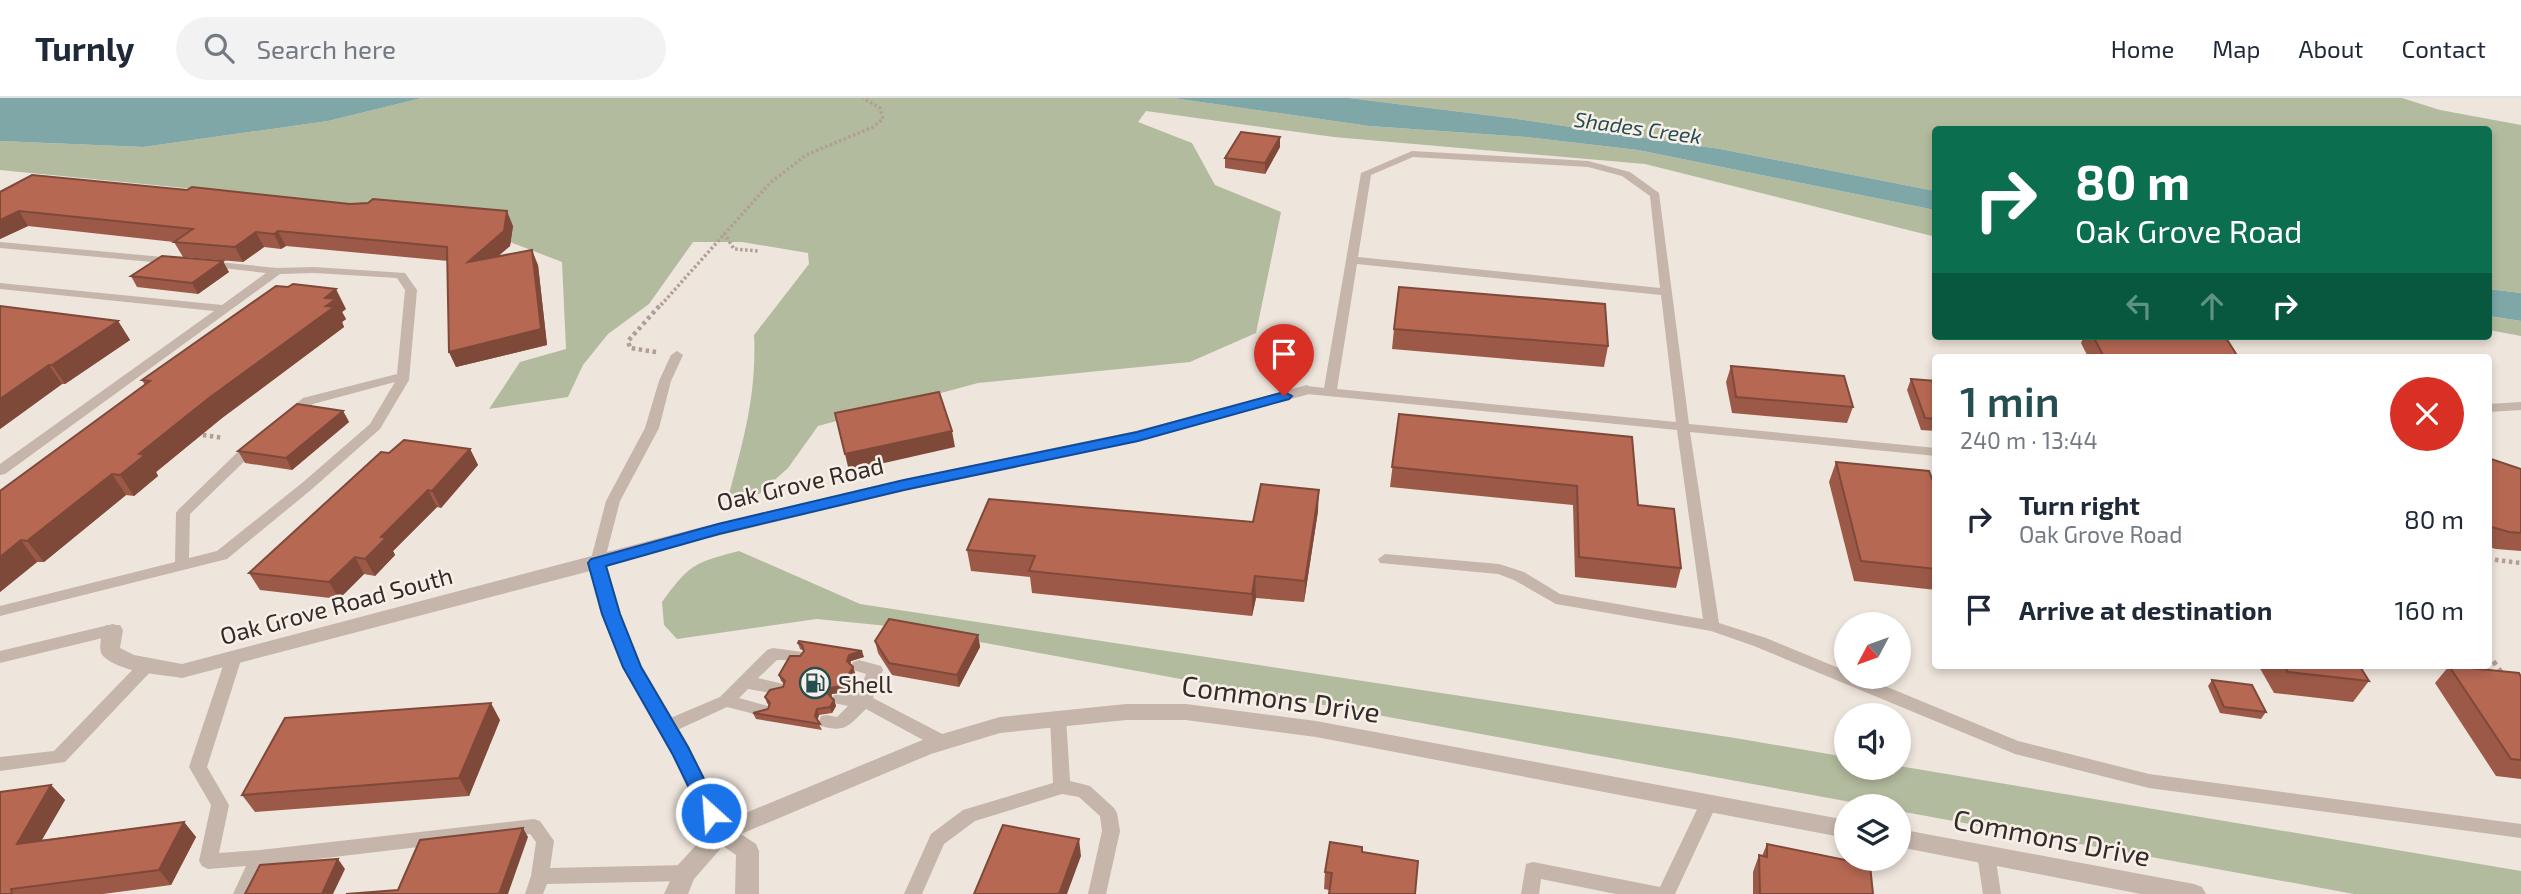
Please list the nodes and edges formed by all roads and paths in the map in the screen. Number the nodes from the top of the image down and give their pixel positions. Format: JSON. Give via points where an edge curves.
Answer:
{"nodes":[{"id":1,"x":863,"y":98,"type":"edge"},
{"id":2,"x":724,"y":233,"type":"junction"},
{"id":3,"x":0,"y":245,"type":"edge"},
{"id":4,"x":759,"y":251,"type":"dead end"},
{"id":5,"x":1351,"y":260,"type":"junction"},
{"id":6,"x":186,"y":262,"type":"edge"},
{"id":7,"x":199,"y":264,"type":"edge"},
{"id":8,"x":277,"y":271,"type":"junction"},
{"id":9,"x":0,"y":286,"type":"edge"},
{"id":10,"x":1667,"y":292,"type":"junction"},
{"id":11,"x":227,"y":309,"type":"junction"},
{"id":12,"x":677,"y":355,"type":"joint"},
{"id":13,"x":404,"y":376,"type":"junction"},
{"id":14,"x":1307,"y":390,"type":"joint"},
{"id":15,"x":1330,"y":392,"type":"junction"},
{"id":16,"x":2515,"y":406,"type":"edge"},
{"id":17,"x":2492,"y":408,"type":"edge"},
{"id":18,"x":2521,"y":420,"type":"edge"},
{"id":19,"x":1683,"y":427,"type":"junction"},
{"id":20,"x":186,"y":432,"type":"edge"},
{"id":21,"x":223,"y":438,"type":"dead end"},
{"id":22,"x":1932,"y":452,"type":"edge"},
{"id":23,"x":0,"y":471,"type":"edge"},
{"id":24,"x":1385,"y":559,"type":"dead end"},
{"id":25,"x":2492,"y":559,"type":"edge"},
{"id":26,"x":597,"y":563,"type":"junction"},
{"id":27,"x":2521,"y":563,"type":"edge"},
{"id":28,"x":182,"y":564,"type":"junction"},
{"id":29,"x":0,"y":611,"type":"edge"},
{"id":30,"x":1712,"y":626,"type":"junction"},
{"id":31,"x":113,"y":630,"type":"joint"},
{"id":32,"x":796,"y":656,"type":"edge"},
{"id":33,"x":0,"y":657,"type":"edge"},
{"id":34,"x":234,"y":657,"type":"junction"},
{"id":35,"x":2492,"y":660,"type":"edge"},
{"id":36,"x":147,"y":665,"type":"junction"},
{"id":37,"x":859,"y":666,"type":"dead end"},
{"id":38,"x":1834,"y":672,"type":"edge"},
{"id":39,"x":745,"y":682,"type":"junction"},
{"id":40,"x":2508,"y":682,"type":"edge"},
{"id":41,"x":777,"y":688,"type":"edge"},
{"id":42,"x":1877,"y":690,"type":"edge"},
{"id":43,"x":840,"y":699,"type":"dead end"},
{"id":44,"x":726,"y":701,"type":"junction"},
{"id":45,"x":864,"y":701,"type":"junction"},
{"id":46,"x":762,"y":710,"type":"edge"},
{"id":47,"x":1058,"y":717,"type":"junction"},
{"id":48,"x":827,"y":721,"type":"dead end"},
{"id":49,"x":667,"y":727,"type":"junction"},
{"id":50,"x":942,"y":743,"type":"junction"},
{"id":51,"x":0,"y":764,"type":"edge"},
{"id":52,"x":1062,"y":787,"type":"junction"},
{"id":53,"x":1708,"y":804,"type":"junction"},
{"id":54,"x":1834,"y":827,"type":"edge"},
{"id":55,"x":2521,"y":831,"type":"edge"},
{"id":56,"x":721,"y":833,"type":"junction"},
{"id":57,"x":1911,"y":840,"type":"edge"},
{"id":58,"x":1986,"y":854,"type":"junction"},
{"id":59,"x":260,"y":858,"type":"junction"},
{"id":60,"x":680,"y":884,"type":"edge"},
{"id":61,"x":537,"y":885,"type":"edge"},
{"id":62,"x":242,"y":894,"type":"edge"},
{"id":63,"x":747,"y":894,"type":"edge"},
{"id":64,"x":913,"y":894,"type":"edge"},
{"id":65,"x":1097,"y":894,"type":"edge"},
{"id":66,"x":1530,"y":894,"type":"edge"},
{"id":67,"x":1658,"y":894,"type":"edge"},
{"id":68,"x":1666,"y":894,"type":"edge"},
{"id":69,"x":1992,"y":894,"type":"edge"},
{"id":70,"x":2194,"y":894,"type":"edge"}],
"edges":[{"from":1,"to":2,"type":"path","via":[[880,107],[883,119],[790,166]]},
{"from":2,"to":4,"type":"path","via":[[734,249]]},
{"from":2,"to":12,"type":"path","via":[[628,341],[636,350]]},
{"from":3,"to":6,"type":"lane"},
{"from":5,"to":10,"type":"lane"},
{"from":5,"to":10,"type":"lane","via":[[1366,173],[1399,158],[1412,154],[1588,164],[1626,174],[1655,195]]},
{"from":5,"to":15,"type":"lane"},
{"from":7,"to":8,"type":"lane"},
{"from":8,"to":11,"type":"lane"},
{"from":8,"to":13,"type":"lane","via":[[401,275],[411,290]]},
{"from":9,"to":11,"type":"lane"},
{"from":10,"to":19,"type":"lane"},
{"from":11,"to":23,"type":"lane"},
{"from":12,"to":26,"type":"lane","via":[[652,428],[613,501]]},
{"from":13,"to":28,"type":"lane","via":[[375,426],[307,486],[222,555]]},
{"from":13,"to":28,"type":"lane","via":[[308,401],[248,448],[183,513]]},
{"from":14,"to":15,"type":"lane"},
{"from":14,"to":26,"type":"street","name":"Oak Grove Road","via":[[1138,436],[904,485]]},
{"from":15,"to":19,"type":"lane"},
{"from":16,"to":17,"type":"lane"},
{"from":16,"to":18,"type":"lane"},
{"from":19,"to":22,"type":"lane"},
{"from":19,"to":30,"type":"lane"},
{"from":20,"to":21,"type":"path"},
{"from":24,"to":30,"type":"lane","via":[[1499,569],[1556,599]]},
{"from":25,"to":27,"type":"path"},
{"from":26,"to":34,"type":"street","name":"Oak Grove Road South"},
{"from":26,"to":49,"type":"street","via":[[632,667]]},
{"from":28,"to":29,"type":"lane"},
{"from":30,"to":38,"type":"lane"},
{"from":31,"to":33,"type":"lane"},
{"from":31,"to":36,"type":"street","name":"Oak Grove Road South","via":[[110,651],[128,662]]},
{"from":32,"to":39,"type":"lane","via":[[772,654]]},
{"from":34,"to":36,"type":"street","name":"Oak Grove Road South","via":[[181,671]]},
{"from":34,"to":59,"type":"lane","via":[[198,767],[220,805],[208,860]]},
{"from":35,"to":40,"type":"path"},
{"from":36,"to":51,"type":"lane","via":[[60,757]]},
{"from":37,"to":45,"type":"lane","via":[[875,670]]},
{"from":39,"to":41,"type":"lane"},
{"from":39,"to":44,"type":"lane"},
{"from":42,"to":55,"type":"lane","via":[[2015,747],[2149,781]]},
{"from":43,"to":45,"type":"lane"},
{"from":44,"to":46,"type":"lane"},
{"from":44,"to":49,"type":"lane"},
{"from":45,"to":48,"type":"lane","via":[[840,724]]},
{"from":45,"to":50,"type":"lane"},
{"from":47,"to":50,"type":"street","name":"Commons Drive","via":[[1000,725]]},
{"from":47,"to":52,"type":"lane"},
{"from":47,"to":53,"type":"street","name":"Commons Drive","via":[[1186,712],[1303,727]]},
{"from":49,"to":56,"type":"street"},
{"from":50,"to":56,"type":"street","name":"Commons Drive"},
{"from":52,"to":64,"type":"lane","via":[[969,815],[937,839]]},
{"from":52,"to":65,"type":"lane","via":[[1084,791],[1108,813],[1111,831]]},
{"from":53,"to":54,"type":"street","name":"Commons Drive"},
{"from":53,"to":68,"type":"lane"},
{"from":56,"to":60,"type":"street"},
{"from":56,"to":63,"type":"street","via":[[748,851]]},
{"from":57,"to":58,"type":"street","name":"Commons Drive"},
{"from":58,"to":69,"type":"lane"},
{"from":58,"to":70,"type":"street","name":"Commons Drive"},
{"from":59,"to":61,"type":"lane","via":[[534,826],[545,841]]},
{"from":59,"to":62,"type":"lane"},
{"from":60,"to":61,"type":"lane"},
{"from":66,"to":67,"type":"lane","via":[[1533,870]]}]}
